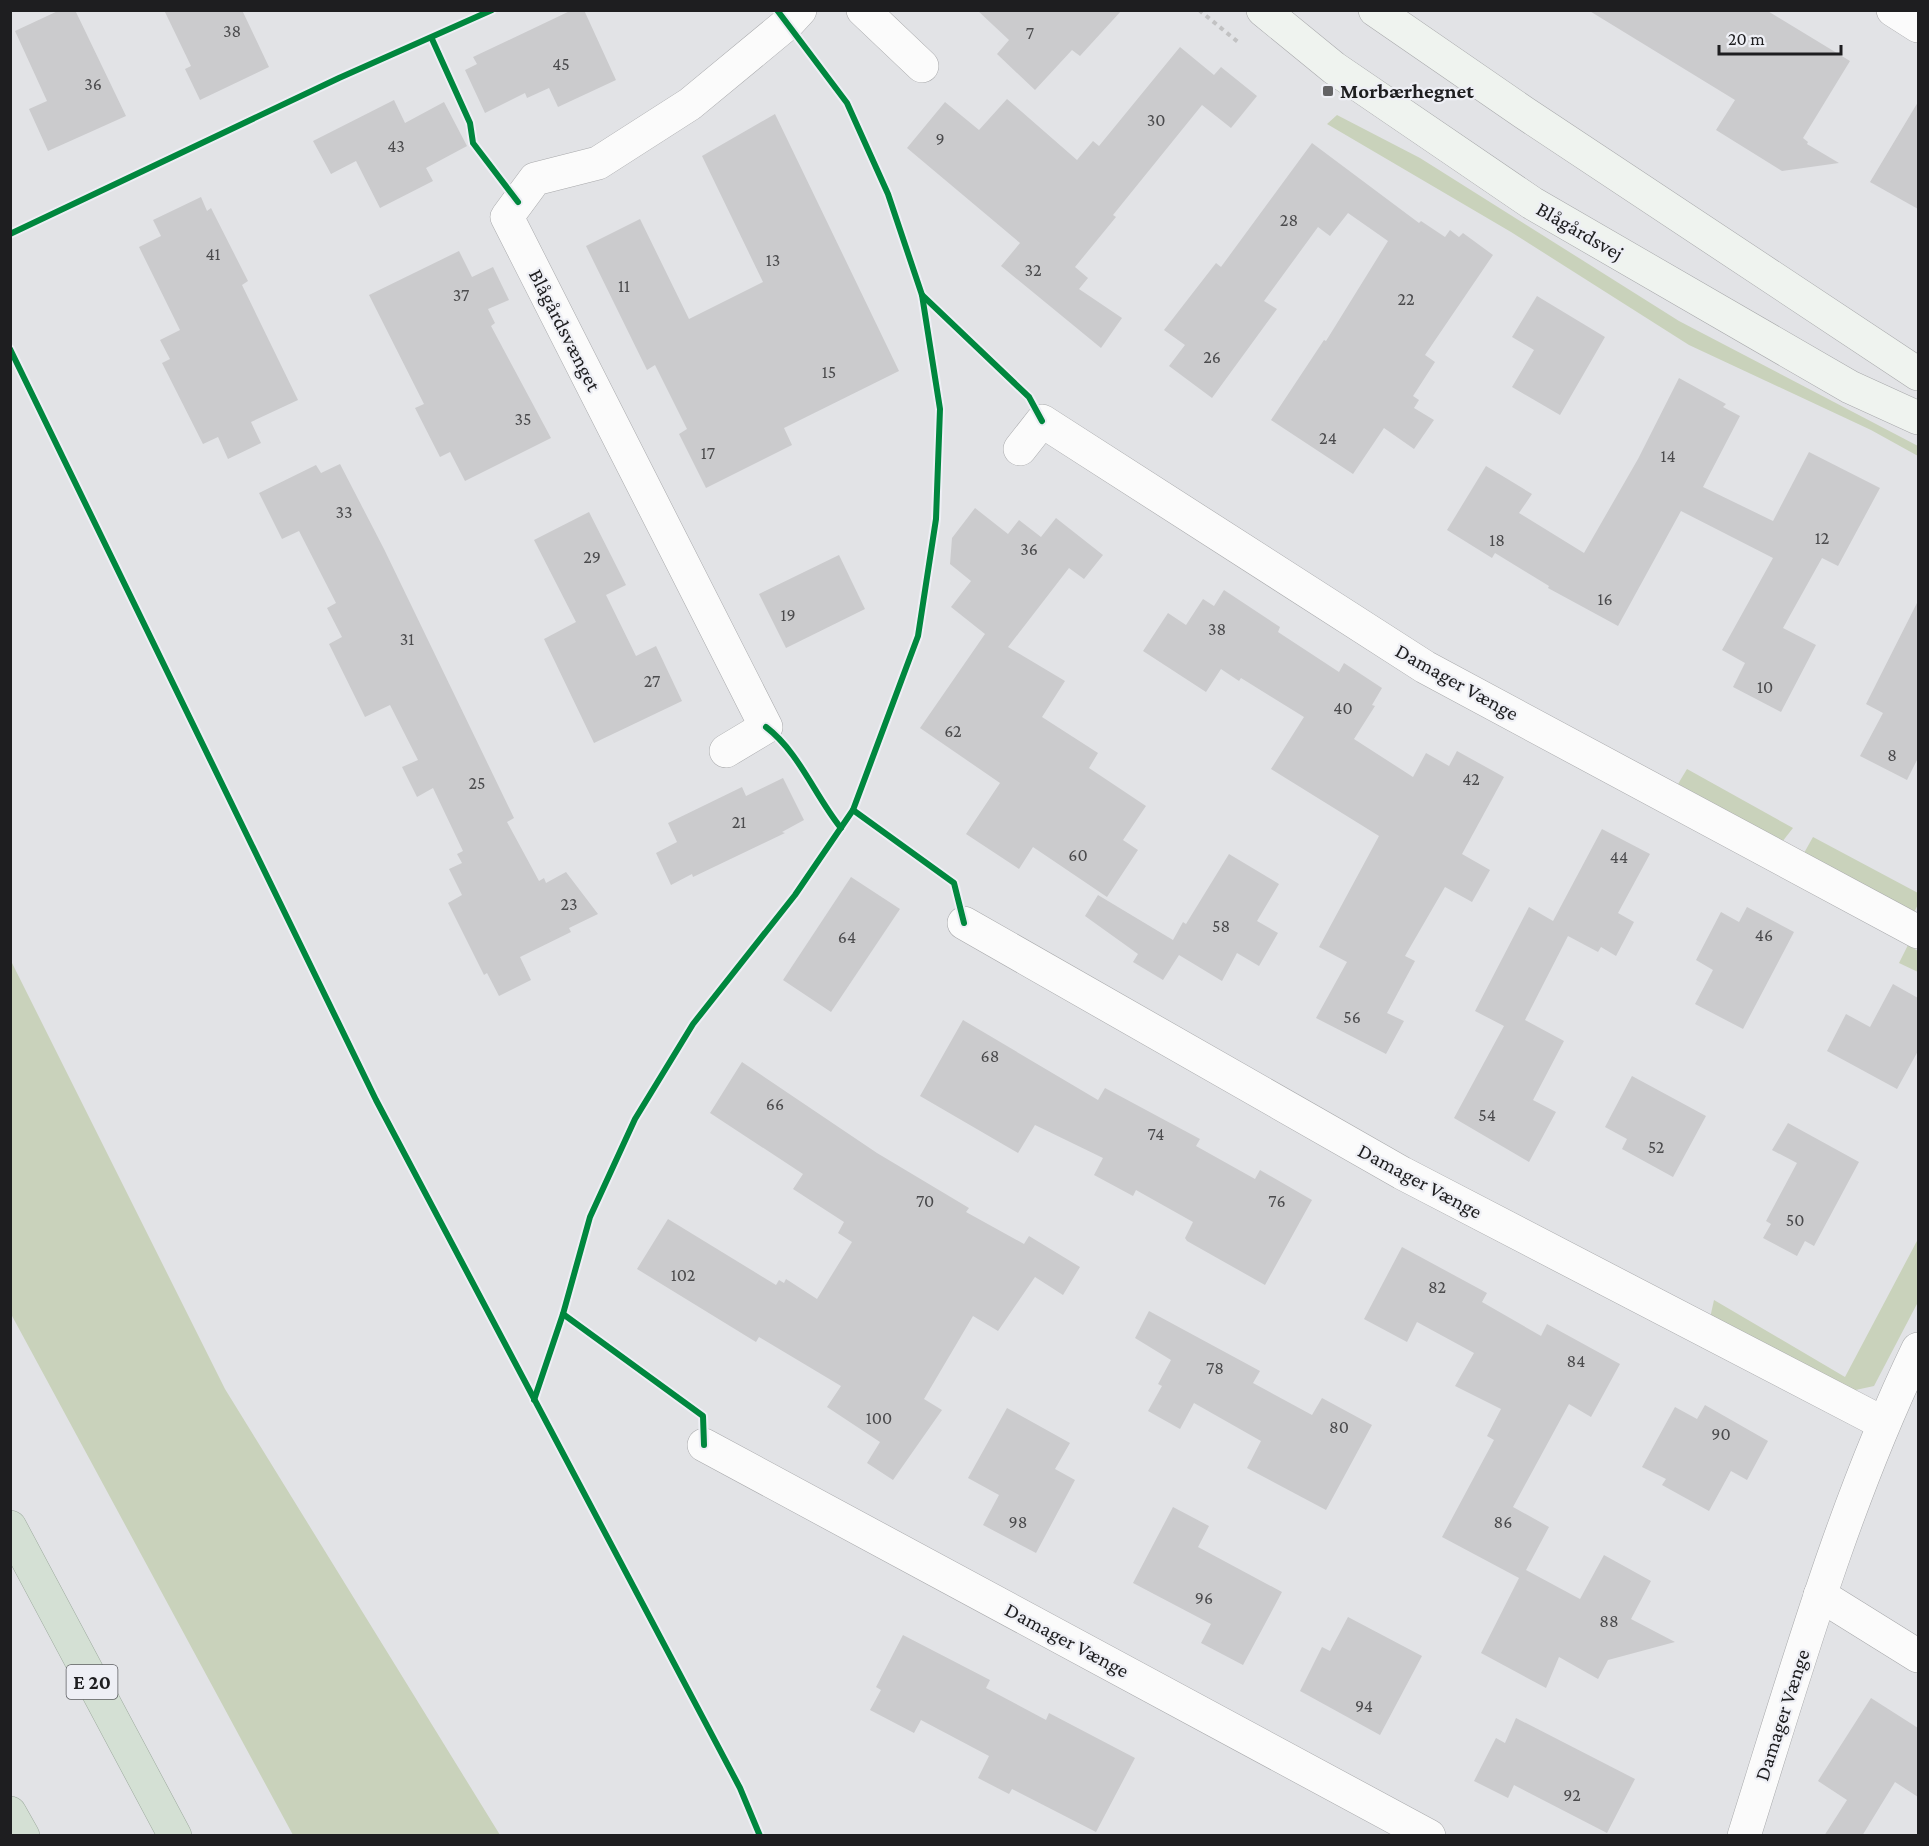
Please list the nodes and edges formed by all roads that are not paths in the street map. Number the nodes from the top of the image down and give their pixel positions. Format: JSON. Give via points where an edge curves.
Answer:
{"nodes":[{"id":1,"x":800,"y":10,"type":"edge"},
{"id":2,"x":863,"y":10,"type":"edge"},
{"id":3,"x":1263,"y":10,"type":"edge"},
{"id":4,"x":1375,"y":10,"type":"edge"},
{"id":5,"x":1893,"y":10,"type":"edge"},
{"id":6,"x":1918,"y":26,"type":"edge"},
{"id":7,"x":922,"y":66,"type":"dead end"},
{"id":8,"x":1918,"y":374,"type":"edge"},
{"id":9,"x":1918,"y":418,"type":"edge"},
{"id":10,"x":1020,"y":449,"type":"dead end"},
{"id":11,"x":726,"y":751,"type":"dead end"},
{"id":12,"x":964,"y":923,"type":"dead end"},
{"id":13,"x":1918,"y":932,"type":"edge"},
{"id":14,"x":1918,"y":1349,"type":"edge"},
{"id":15,"x":1883,"y":1423,"type":"junction"},
{"id":16,"x":704,"y":1445,"type":"dead end"},
{"id":17,"x":10,"y":1527,"type":"edge"},
{"id":18,"x":1820,"y":1595,"type":"junction"},
{"id":19,"x":1918,"y":1656,"type":"edge"},
{"id":20,"x":10,"y":1813,"type":"edge"},
{"id":21,"x":23,"y":1836,"type":"edge"},
{"id":22,"x":175,"y":1836,"type":"edge"},
{"id":23,"x":1429,"y":1836,"type":"edge"},
{"id":24,"x":1744,"y":1836,"type":"edge"}],
"edges":[{"from":1,"to":11,"type":"street","name":"Blågårdsvænget","via":[[690,104],[598,164],[536,179],[507,217],[766,727]]},
{"from":2,"to":7,"type":"street"},
{"from":3,"to":9,"type":"street","name":"Blågårdsvej","via":[[1334,68],[1532,204],[1850,387]]},
{"from":4,"to":8,"type":"street"},
{"from":5,"to":6,"type":"street"},
{"from":10,"to":13,"type":"street","name":"Damager Vænge","via":[[1042,421],[1425,667]]},
{"from":12,"to":15,"type":"street","name":"Damager Vænge","via":[[1402,1173]]},
{"from":14,"to":15,"type":"street","name":"Damager Vænge"},
{"from":15,"to":18,"type":"street","name":"Damager Vænge"},
{"from":16,"to":23,"type":"street","name":"Damager Vænge"},
{"from":17,"to":22,"type":"highway","number":"E 20"},
{"from":18,"to":19,"type":"street"},
{"from":18,"to":24,"type":"street","name":"Damager Vænge"},
{"from":20,"to":21,"type":"highway"}]}
